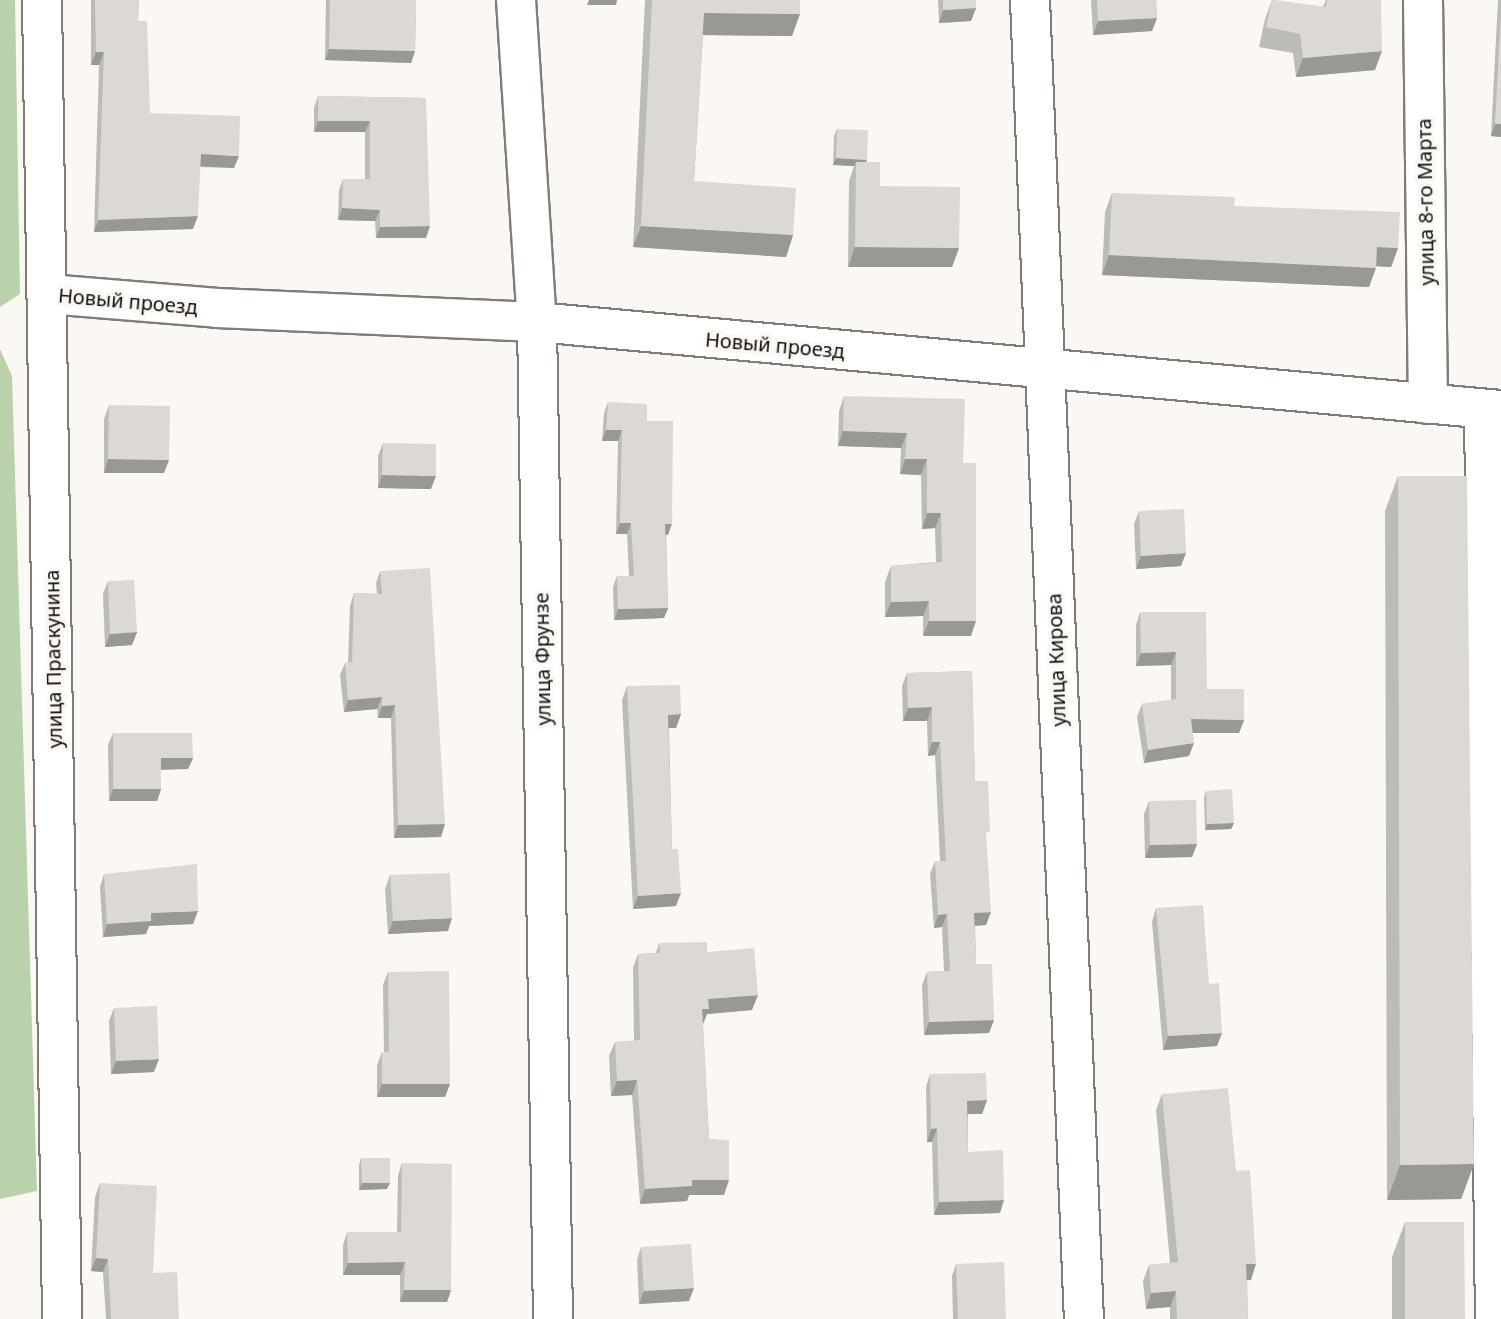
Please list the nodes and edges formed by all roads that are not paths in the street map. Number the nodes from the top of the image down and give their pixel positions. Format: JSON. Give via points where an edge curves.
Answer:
{"nodes":[{"id":1,"x":42,"y":0,"type":"edge"},
{"id":2,"x":516,"y":0,"type":"edge"},
{"id":3,"x":1030,"y":0,"type":"edge"},
{"id":4,"x":1423,"y":0,"type":"edge"},
{"id":5,"x":48,"y":294,"type":"junction"},
{"id":6,"x":537,"y":322,"type":"junction"},
{"id":7,"x":1044,"y":371,"type":"junction"},
{"id":8,"x":1428,"y":404,"type":"junction"},
{"id":9,"x":1492,"y":410,"type":"edge"},
{"id":10,"x":62,"y":1319,"type":"edge"},
{"id":11,"x":553,"y":1319,"type":"edge"},
{"id":12,"x":1084,"y":1319,"type":"edge"},
{"id":13,"x":1495,"y":1319,"type":"edge"}],
"edges":[{"from":1,"to":5,"type":"street","name":"улица Праскунина"},
{"from":2,"to":6,"type":"street","name":"улица Фрунзе"},
{"from":3,"to":7,"type":"street","name":"улица Кирова"},
{"from":4,"to":8,"type":"street","name":"улица 8-го Марта"},
{"from":5,"to":6,"type":"street","name":"Новый проезд","via":[[217,308]]},
{"from":5,"to":10,"type":"street","name":"улица Праскунина"},
{"from":6,"to":7,"type":"street","name":"Новый проезд"},
{"from":6,"to":11,"type":"street","name":"улица Фрунзе"},
{"from":7,"to":8,"type":"street","name":"Новый проезд"},
{"from":7,"to":12,"type":"street","name":"улица Кирова"},
{"from":8,"to":9,"type":"street","name":"Новый проезд"},
{"from":9,"to":13,"type":"street"}]}
